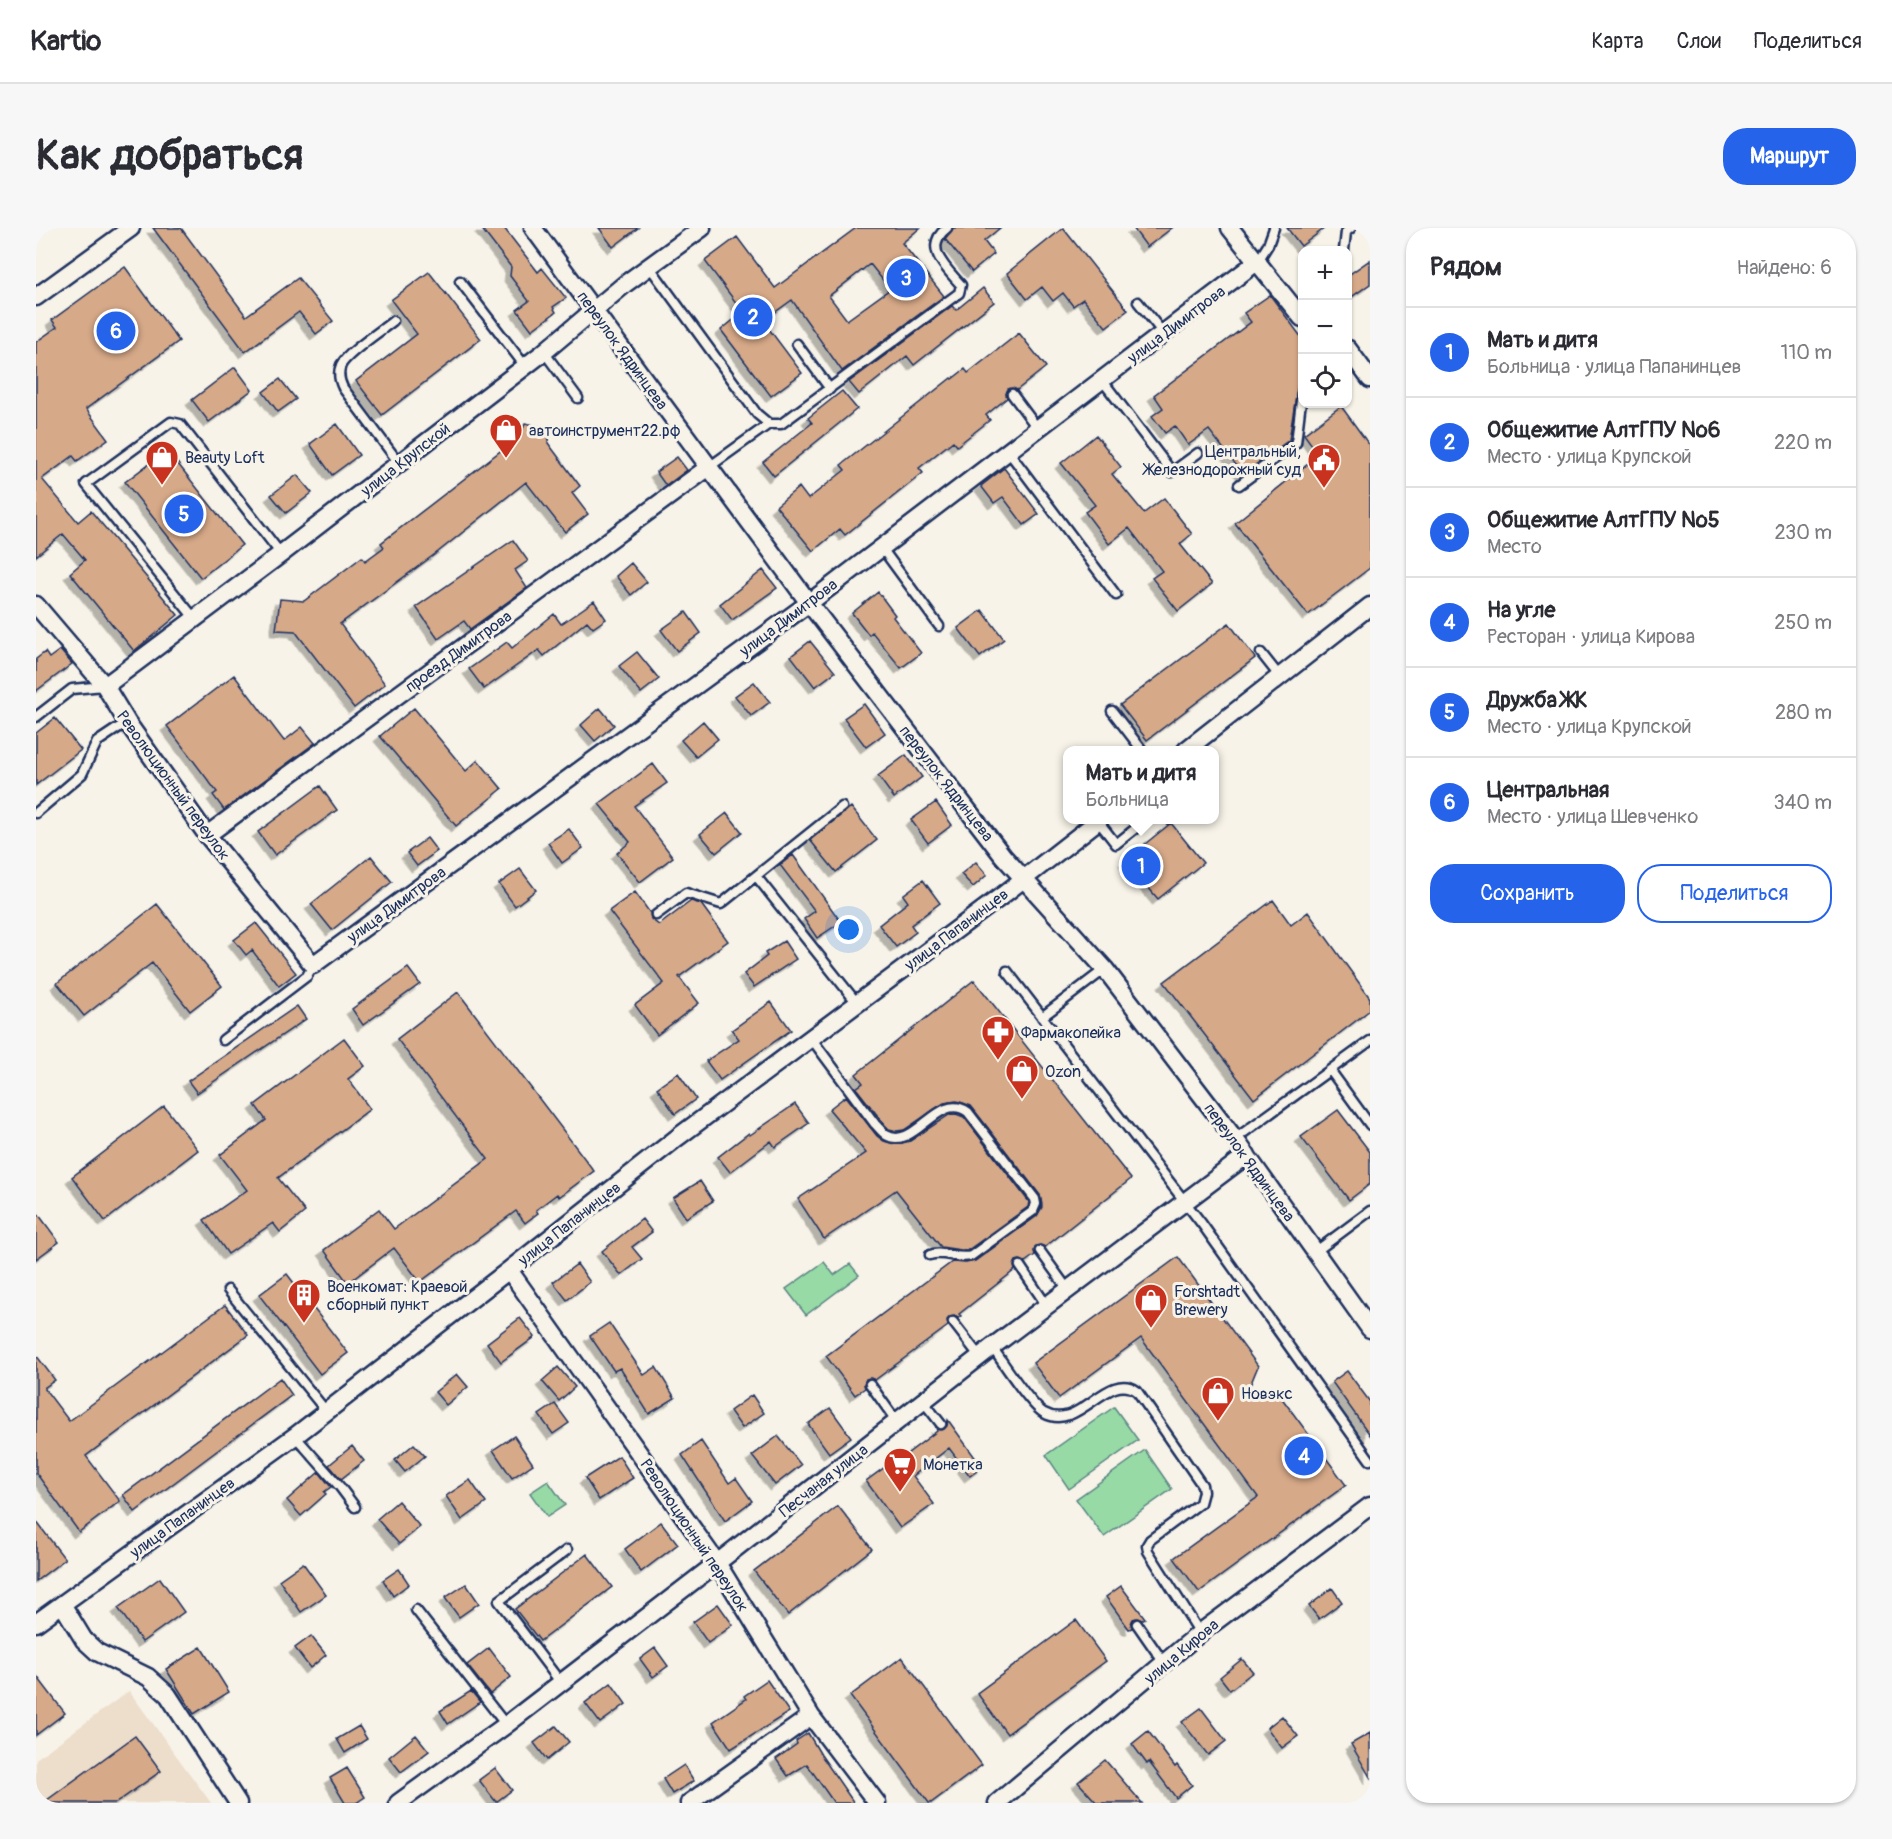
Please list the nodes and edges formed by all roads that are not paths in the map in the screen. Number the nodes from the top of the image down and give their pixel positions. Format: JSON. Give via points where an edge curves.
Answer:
{"nodes":[{"id":1,"x":131,"y":228,"type":"edge"},
{"id":2,"x":533,"y":228,"type":"edge"},
{"id":3,"x":702,"y":228,"type":"edge"},
{"id":4,"x":947,"y":228,"type":"edge"},
{"id":5,"x":1230,"y":228,"type":"edge"},
{"id":6,"x":1274,"y":228,"type":"edge"},
{"id":7,"x":1351,"y":228,"type":"edge"},
{"id":8,"x":1344,"y":246,"type":"edge"},
{"id":9,"x":1258,"y":261,"type":"junction"},
{"id":10,"x":650,"y":266,"type":"junction"},
{"id":11,"x":460,"y":281,"type":"dead end"},
{"id":12,"x":36,"y":297,"type":"edge"},
{"id":13,"x":1138,"y":302,"type":"dead end"},
{"id":14,"x":594,"y":310,"type":"junction"},
{"id":15,"x":1298,"y":313,"type":"edge"},
{"id":16,"x":393,"y":321,"type":"dead end"},
{"id":17,"x":1163,"y":333,"type":"junction"},
{"id":18,"x":797,"y":344,"type":"dead end"},
{"id":19,"x":544,"y":352,"type":"junction"},
{"id":20,"x":1351,"y":354,"type":"edge"},
{"id":21,"x":525,"y":366,"type":"junction"},
{"id":22,"x":1370,"y":379,"type":"edge"},
{"id":23,"x":1102,"y":380,"type":"junction"},
{"id":24,"x":830,"y":389,"type":"junction"},
{"id":25,"x":1012,"y":394,"type":"dead end"},
{"id":26,"x":578,"y":398,"type":"dead end"},
{"id":27,"x":1300,"y":408,"type":"edge"},
{"id":28,"x":770,"y":424,"type":"junction"},
{"id":29,"x":1038,"y":429,"type":"junction"},
{"id":30,"x":1008,"y":451,"type":"junction"},
{"id":31,"x":1198,"y":453,"type":"dead end"},
{"id":32,"x":399,"y":463,"type":"junction"},
{"id":33,"x":709,"y":467,"type":"junction"},
{"id":34,"x":1239,"y":485,"type":"dead end"},
{"id":35,"x":881,"y":547,"type":"junction"},
{"id":36,"x":281,"y":554,"type":"junction"},
{"id":37,"x":1116,"y":595,"type":"dead end"},
{"id":38,"x":809,"y":603,"type":"junction"},
{"id":39,"x":1370,"y":606,"type":"edge"},
{"id":40,"x":38,"y":611,"type":"edge"},
{"id":41,"x":195,"y":619,"type":"junction"},
{"id":42,"x":939,"y":626,"type":"dead end"},
{"id":43,"x":1260,"y":653,"type":"dead end"},
{"id":44,"x":1280,"y":677,"type":"junction"},
{"id":45,"x":105,"y":686,"type":"junction"},
{"id":46,"x":1112,"y":711,"type":"dead end"},
{"id":47,"x":36,"y":717,"type":"edge"},
{"id":48,"x":127,"y":722,"type":"junction"},
{"id":49,"x":1139,"y":746,"type":"edge"},
{"id":50,"x":1191,"y":746,"type":"edge"},
{"id":51,"x":842,"y":807,"type":"dead end"},
{"id":52,"x":36,"y":813,"type":"edge"},
{"id":53,"x":1094,"y":824,"type":"edge"},
{"id":54,"x":1102,"y":824,"type":"edge"},
{"id":55,"x":1140,"y":824,"type":"edge"},
{"id":56,"x":207,"y":836,"type":"junction"},
{"id":57,"x":756,"y":876,"type":"junction"},
{"id":58,"x":1024,"y":878,"type":"junction"},
{"id":59,"x":656,"y":915,"type":"dead end"},
{"id":60,"x":313,"y":965,"type":"junction"},
{"id":61,"x":1105,"y":969,"type":"junction"},
{"id":62,"x":1007,"y":971,"type":"dead end"},
{"id":63,"x":857,"y":1003,"type":"junction"},
{"id":64,"x":1042,"y":1017,"type":"junction"},
{"id":65,"x":811,"y":1038,"type":"junction"},
{"id":66,"x":223,"y":1040,"type":"dead end"},
{"id":67,"x":1370,"y":1041,"type":"edge"},
{"id":68,"x":1330,"y":1070,"type":"junction"},
{"id":69,"x":1370,"y":1125,"type":"edge"},
{"id":70,"x":1235,"y":1139,"type":"junction"},
{"id":71,"x":1247,"y":1155,"type":"junction"},
{"id":72,"x":1185,"y":1203,"type":"junction"},
{"id":73,"x":1370,"y":1211,"type":"edge"},
{"id":74,"x":1040,"y":1251,"type":"dead end"},
{"id":75,"x":1315,"y":1252,"type":"junction"},
{"id":76,"x":930,"y":1256,"type":"dead end"},
{"id":77,"x":1020,"y":1266,"type":"dead end"},
{"id":78,"x":509,"y":1270,"type":"junction"},
{"id":79,"x":228,"y":1290,"type":"dead end"},
{"id":80,"x":1069,"y":1291,"type":"junction"},
{"id":81,"x":1047,"y":1306,"type":"junction"},
{"id":82,"x":953,"y":1322,"type":"dead end"},
{"id":83,"x":1370,"y":1329,"type":"edge"},
{"id":84,"x":986,"y":1352,"type":"junction"},
{"id":85,"x":870,"y":1384,"type":"dead end"},
{"id":86,"x":923,"y":1401,"type":"junction"},
{"id":87,"x":326,"y":1411,"type":"junction"},
{"id":88,"x":897,"y":1422,"type":"junction"},
{"id":89,"x":942,"y":1424,"type":"dead end"},
{"id":90,"x":295,"y":1436,"type":"junction"},
{"id":91,"x":1370,"y":1460,"type":"edge"},
{"id":92,"x":1370,"y":1506,"type":"edge"},
{"id":93,"x":355,"y":1507,"type":"dead end"},
{"id":94,"x":567,"y":1550,"type":"dead end"},
{"id":95,"x":717,"y":1563,"type":"junction"},
{"id":96,"x":62,"y":1604,"type":"junction"},
{"id":97,"x":416,"y":1610,"type":"dead end"},
{"id":98,"x":36,"y":1623,"type":"edge"},
{"id":99,"x":1137,"y":1624,"type":"dead end"},
{"id":100,"x":1200,"y":1633,"type":"junction"},
{"id":101,"x":1165,"y":1664,"type":"junction"},
{"id":102,"x":561,"y":1683,"type":"junction"},
{"id":103,"x":811,"y":1716,"type":"junction"},
{"id":104,"x":506,"y":1725,"type":"junction"},
{"id":105,"x":238,"y":1803,"type":"edge"},
{"id":106,"x":398,"y":1803,"type":"edge"},
{"id":107,"x":689,"y":1803,"type":"edge"},
{"id":108,"x":877,"y":1803,"type":"edge"},
{"id":109,"x":997,"y":1803,"type":"edge"}],
"edges":[{"from":1,"to":12,"type":"street"},
{"from":2,"to":14,"type":"street","name":"переулок Ядринцева"},
{"from":3,"to":10,"type":"street","name":"улица Крупской"},
{"from":4,"to":24,"type":"lane","via":[[935,242],[939,260],[961,285],[958,293]]},
{"from":5,"to":9,"type":"street"},
{"from":6,"to":9,"type":"lane"},
{"from":7,"to":8,"type":"lane","via":[[1346,232]]},
{"from":9,"to":15,"type":"street"},
{"from":9,"to":17,"type":"street","name":"улица Димитрова"},
{"from":10,"to":14,"type":"street","name":"улица Крупской"},
{"from":10,"to":28,"type":"lane","via":[[757,414]]},
{"from":11,"to":21,"type":"lane"},
{"from":13,"to":17,"type":"lane"},
{"from":14,"to":19,"type":"street","name":"улица Крупской"},
{"from":14,"to":33,"type":"street","name":"переулок Ядринцева"},
{"from":16,"to":32,"type":"lane","via":[[345,359],[339,376],[343,388]]},
{"from":17,"to":23,"type":"street","name":"улица Димитрова"},
{"from":18,"to":24,"type":"lane"},
{"from":19,"to":21,"type":"street","name":"улица Крупской"},
{"from":19,"to":26,"type":"lane"},
{"from":20,"to":22,"type":"street"},
{"from":21,"to":32,"type":"street","name":"улица Крупской"},
{"from":23,"to":29,"type":"street","name":"улица Димитрова"},
{"from":23,"to":31,"type":"lane","via":[[1173,472]]},
{"from":24,"to":28,"type":"lane","via":[[781,424]]},
{"from":25,"to":29,"type":"lane"},
{"from":27,"to":34,"type":"lane","via":[[1296,443]]},
{"from":28,"to":33,"type":"lane"},
{"from":29,"to":30,"type":"street","name":"улица Димитрова"},
{"from":30,"to":35,"type":"street","name":"улица Димитрова"},
{"from":30,"to":37,"type":"lane"},
{"from":32,"to":36,"type":"street","name":"улица Крупской"},
{"from":33,"to":38,"type":"street","name":"переулок Ядринцева"},
{"from":33,"to":56,"type":"street","name":"проезд Димитрова"},
{"from":35,"to":38,"type":"street","name":"улица Димитрова"},
{"from":35,"to":42,"type":"lane"},
{"from":36,"to":41,"type":"street","name":"улица Крупской"},
{"from":36,"to":41,"type":"lane","via":[[180,424],[171,422],[86,484]]},
{"from":38,"to":58,"type":"street","name":"переулок Ядринцева"},
{"from":38,"to":60,"type":"street","name":"улица Димитрова"},
{"from":39,"to":44,"type":"street"},
{"from":40,"to":45,"type":"street","name":"Революционный переулок"},
{"from":41,"to":45,"type":"street","name":"улица Крупской"},
{"from":43,"to":44,"type":"lane"},
{"from":44,"to":50,"type":"street"},
{"from":45,"to":47,"type":"lane","via":[[72,689]]},
{"from":45,"to":48,"type":"street","name":"Революционный переулок"},
{"from":46,"to":49,"type":"lane"},
{"from":48,"to":52,"type":"lane","via":[[98,741],[82,774]]},
{"from":48,"to":56,"type":"street","name":"Революционный переулок"},
{"from":51,"to":57,"type":"lane"},
{"from":53,"to":58,"type":"street","name":"улица Папанинцев"},
{"from":54,"to":55,"type":"lane","via":[[1116,844]]},
{"from":56,"to":60,"type":"street","name":"Революционный переулок"},
{"from":57,"to":59,"type":"lane","via":[[721,904],[686,893]]},
{"from":57,"to":63,"type":"lane"},
{"from":58,"to":61,"type":"street","name":"переулок Ядринцева"},
{"from":58,"to":63,"type":"street","name":"улица Папанинцев"},
{"from":60,"to":66,"type":"lane","via":[[307,976]]},
{"from":61,"to":64,"type":"lane"},
{"from":61,"to":70,"type":"street","name":"переулок Ядринцева"},
{"from":62,"to":64,"type":"lane"},
{"from":63,"to":65,"type":"street","name":"улица Папанинцев"},
{"from":64,"to":72,"type":"lane"},
{"from":65,"to":76,"type":"lane","via":[[886,1135],[909,1135],[945,1109],[964,1109],[1035,1199],[1033,1211],[971,1256]]},
{"from":65,"to":78,"type":"street","name":"улица Папанинцев"},
{"from":67,"to":68,"type":"lane"},
{"from":68,"to":69,"type":"lane"},
{"from":68,"to":70,"type":"lane"},
{"from":70,"to":71,"type":"street","name":"переулок Ядринцева"},
{"from":71,"to":72,"type":"street","name":"Песчаная улица"},
{"from":71,"to":75,"type":"street","name":"переулок Ядринцева"},
{"from":72,"to":80,"type":"street","name":"Песчаная улица"},
{"from":72,"to":91,"type":"lane"},
{"from":73,"to":75,"type":"lane"},
{"from":74,"to":80,"type":"lane"},
{"from":75,"to":83,"type":"street","name":"переулок Ядринцева"},
{"from":77,"to":81,"type":"lane"},
{"from":78,"to":87,"type":"street","name":"улица Папанинцев"},
{"from":78,"to":95,"type":"street","name":"Революционный переулок"},
{"from":79,"to":87,"type":"lane"},
{"from":80,"to":81,"type":"street","name":"Песчаная улица"},
{"from":81,"to":84,"type":"street","name":"Песчаная улица"},
{"from":82,"to":84,"type":"lane"},
{"from":84,"to":86,"type":"street","name":"Песчаная улица"},
{"from":84,"to":100,"type":"lane","via":[[1039,1409],[1053,1417],[1068,1416],[1116,1387],[1127,1386],[1137,1391],[1202,1485],[1200,1503],[1147,1545]]},
{"from":85,"to":88,"type":"lane"},
{"from":86,"to":88,"type":"street","name":"Песчаная улица"},
{"from":86,"to":89,"type":"lane"},
{"from":87,"to":90,"type":"street","name":"улица Папанинцев"},
{"from":88,"to":95,"type":"street","name":"Песчаная улица"},
{"from":90,"to":93,"type":"lane"},
{"from":90,"to":96,"type":"street","name":"улица Папанинцев"},
{"from":92,"to":100,"type":"street","name":"улица Кирова"},
{"from":94,"to":102,"type":"lane","via":[[499,1601]]},
{"from":95,"to":102,"type":"street","name":"Песчаная улица"},
{"from":95,"to":103,"type":"street","name":"Революционный переулок"},
{"from":96,"to":98,"type":"street","name":"улица Папанинцев"},
{"from":96,"to":105,"type":"street","via":[[84,1640],[97,1652],[148,1677],[168,1695]]},
{"from":97,"to":104,"type":"lane"},
{"from":99,"to":101,"type":"lane"},
{"from":100,"to":101,"type":"street","name":"улица Кирова"},
{"from":101,"to":109,"type":"street","name":"улица Кирова"},
{"from":102,"to":104,"type":"street","name":"Песчаная улица"},
{"from":103,"to":107,"type":"street"},
{"from":103,"to":108,"type":"street","name":"Революционный переулок"},
{"from":104,"to":106,"type":"street","name":"Песчаная улица"}]}
